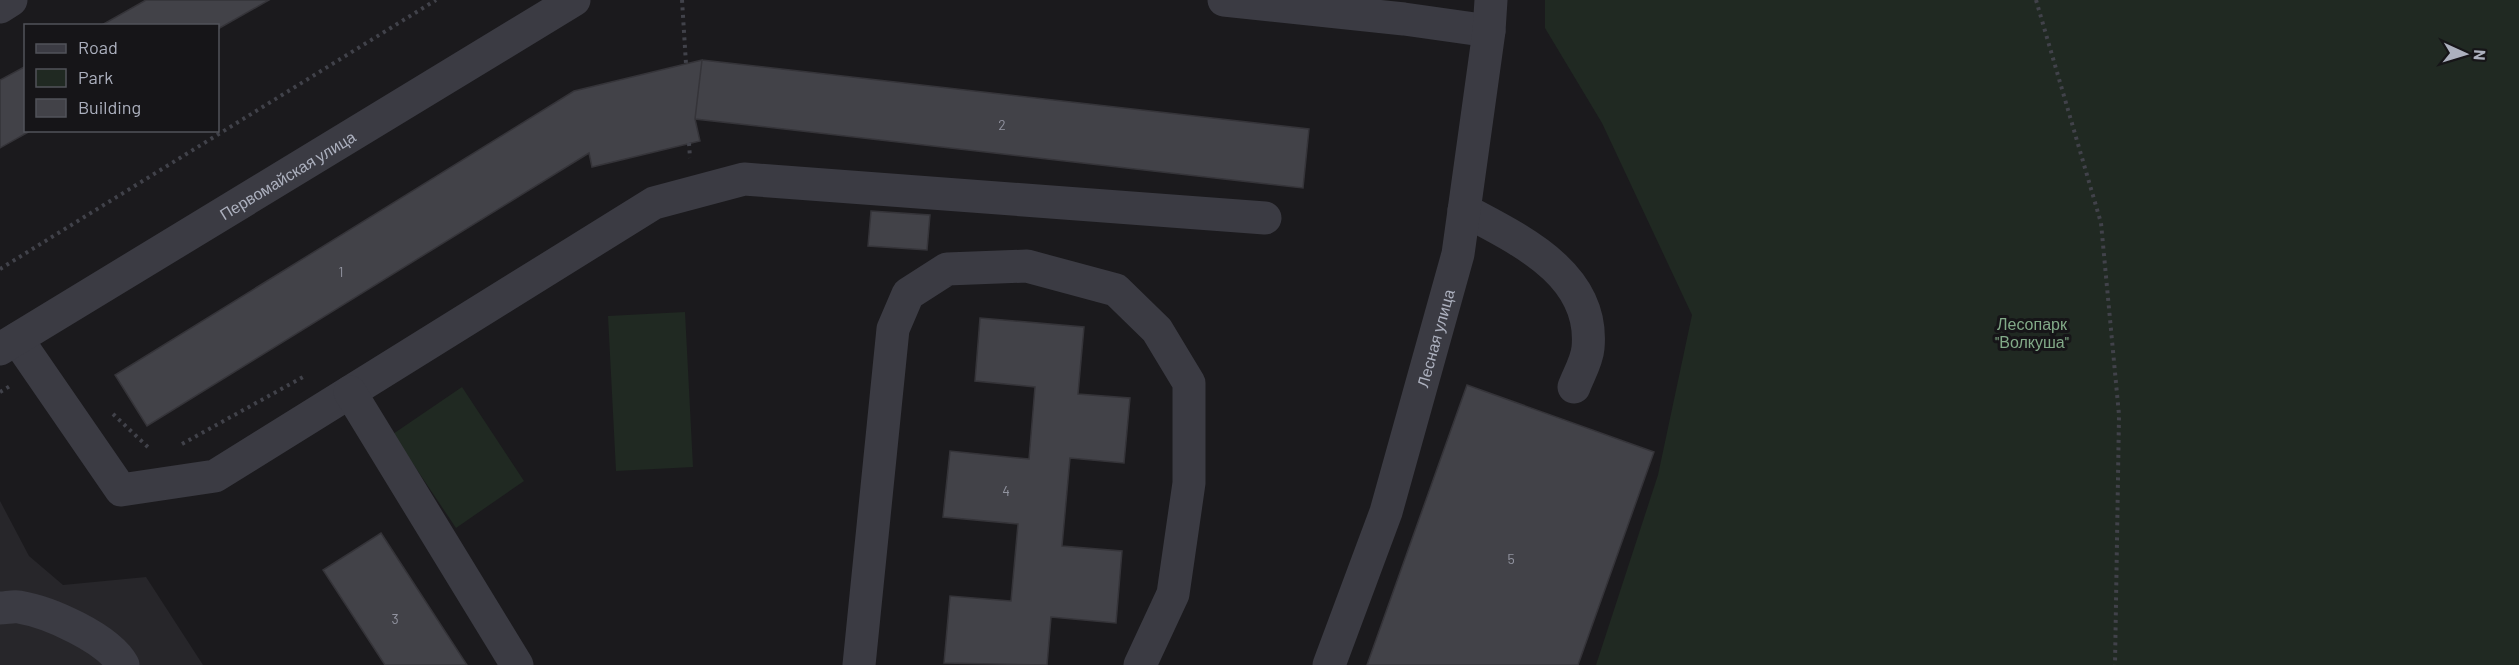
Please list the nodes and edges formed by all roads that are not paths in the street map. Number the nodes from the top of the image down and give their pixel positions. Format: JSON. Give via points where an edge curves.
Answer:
{"nodes":[{"id":1,"x":11,"y":0,"type":"edge"},
{"id":2,"x":574,"y":0,"type":"edge"},
{"id":3,"x":1224,"y":0,"type":"edge"},
{"id":4,"x":0,"y":7,"type":"edge"},
{"id":5,"x":1352,"y":7,"type":"edge"},
{"id":6,"x":1490,"y":15,"type":"edge"},
{"id":7,"x":1464,"y":210,"type":"junction"},
{"id":8,"x":1265,"y":218,"type":"dead end"},
{"id":9,"x":9,"y":344,"type":"edge"},
{"id":10,"x":1574,"y":387,"type":"dead end"},
{"id":11,"x":350,"y":392,"type":"junction"},
{"id":12,"x":0,"y":608,"type":"edge"},
{"id":13,"x":123,"y":665,"type":"edge"},
{"id":14,"x":517,"y":665,"type":"edge"},
{"id":15,"x":859,"y":665,"type":"edge"},
{"id":16,"x":1140,"y":665,"type":"edge"},
{"id":17,"x":1329,"y":665,"type":"edge"}],
"edges":[{"from":1,"to":4,"type":"street"},
{"from":2,"to":9,"type":"street","name":"Первомайская улица"},
{"from":3,"to":5,"type":"street"},
{"from":5,"to":6,"type":"street"},
{"from":6,"to":7,"type":"street","name":"Лесная улица"},
{"from":7,"to":10,"type":"street","via":[[1519,240],[1566,276],[1587,314],[1588,350]]},
{"from":7,"to":17,"type":"street","name":"Лесная улица","via":[[1458,254],[1386,512]]},
{"from":8,"to":11,"type":"street","via":[[744,178],[654,203]]},
{"from":9,"to":11,"type":"street","via":[[121,490],[215,476]]},
{"from":11,"to":14,"type":"street"},
{"from":12,"to":13,"type":"street","via":[[17,606],[64,620],[117,655]]},
{"from":15,"to":16,"type":"street","via":[[893,329],[908,294],[947,269],[1027,266],[1116,290],[1157,330],[1189,383],[1189,483],[1173,594]]}]}
